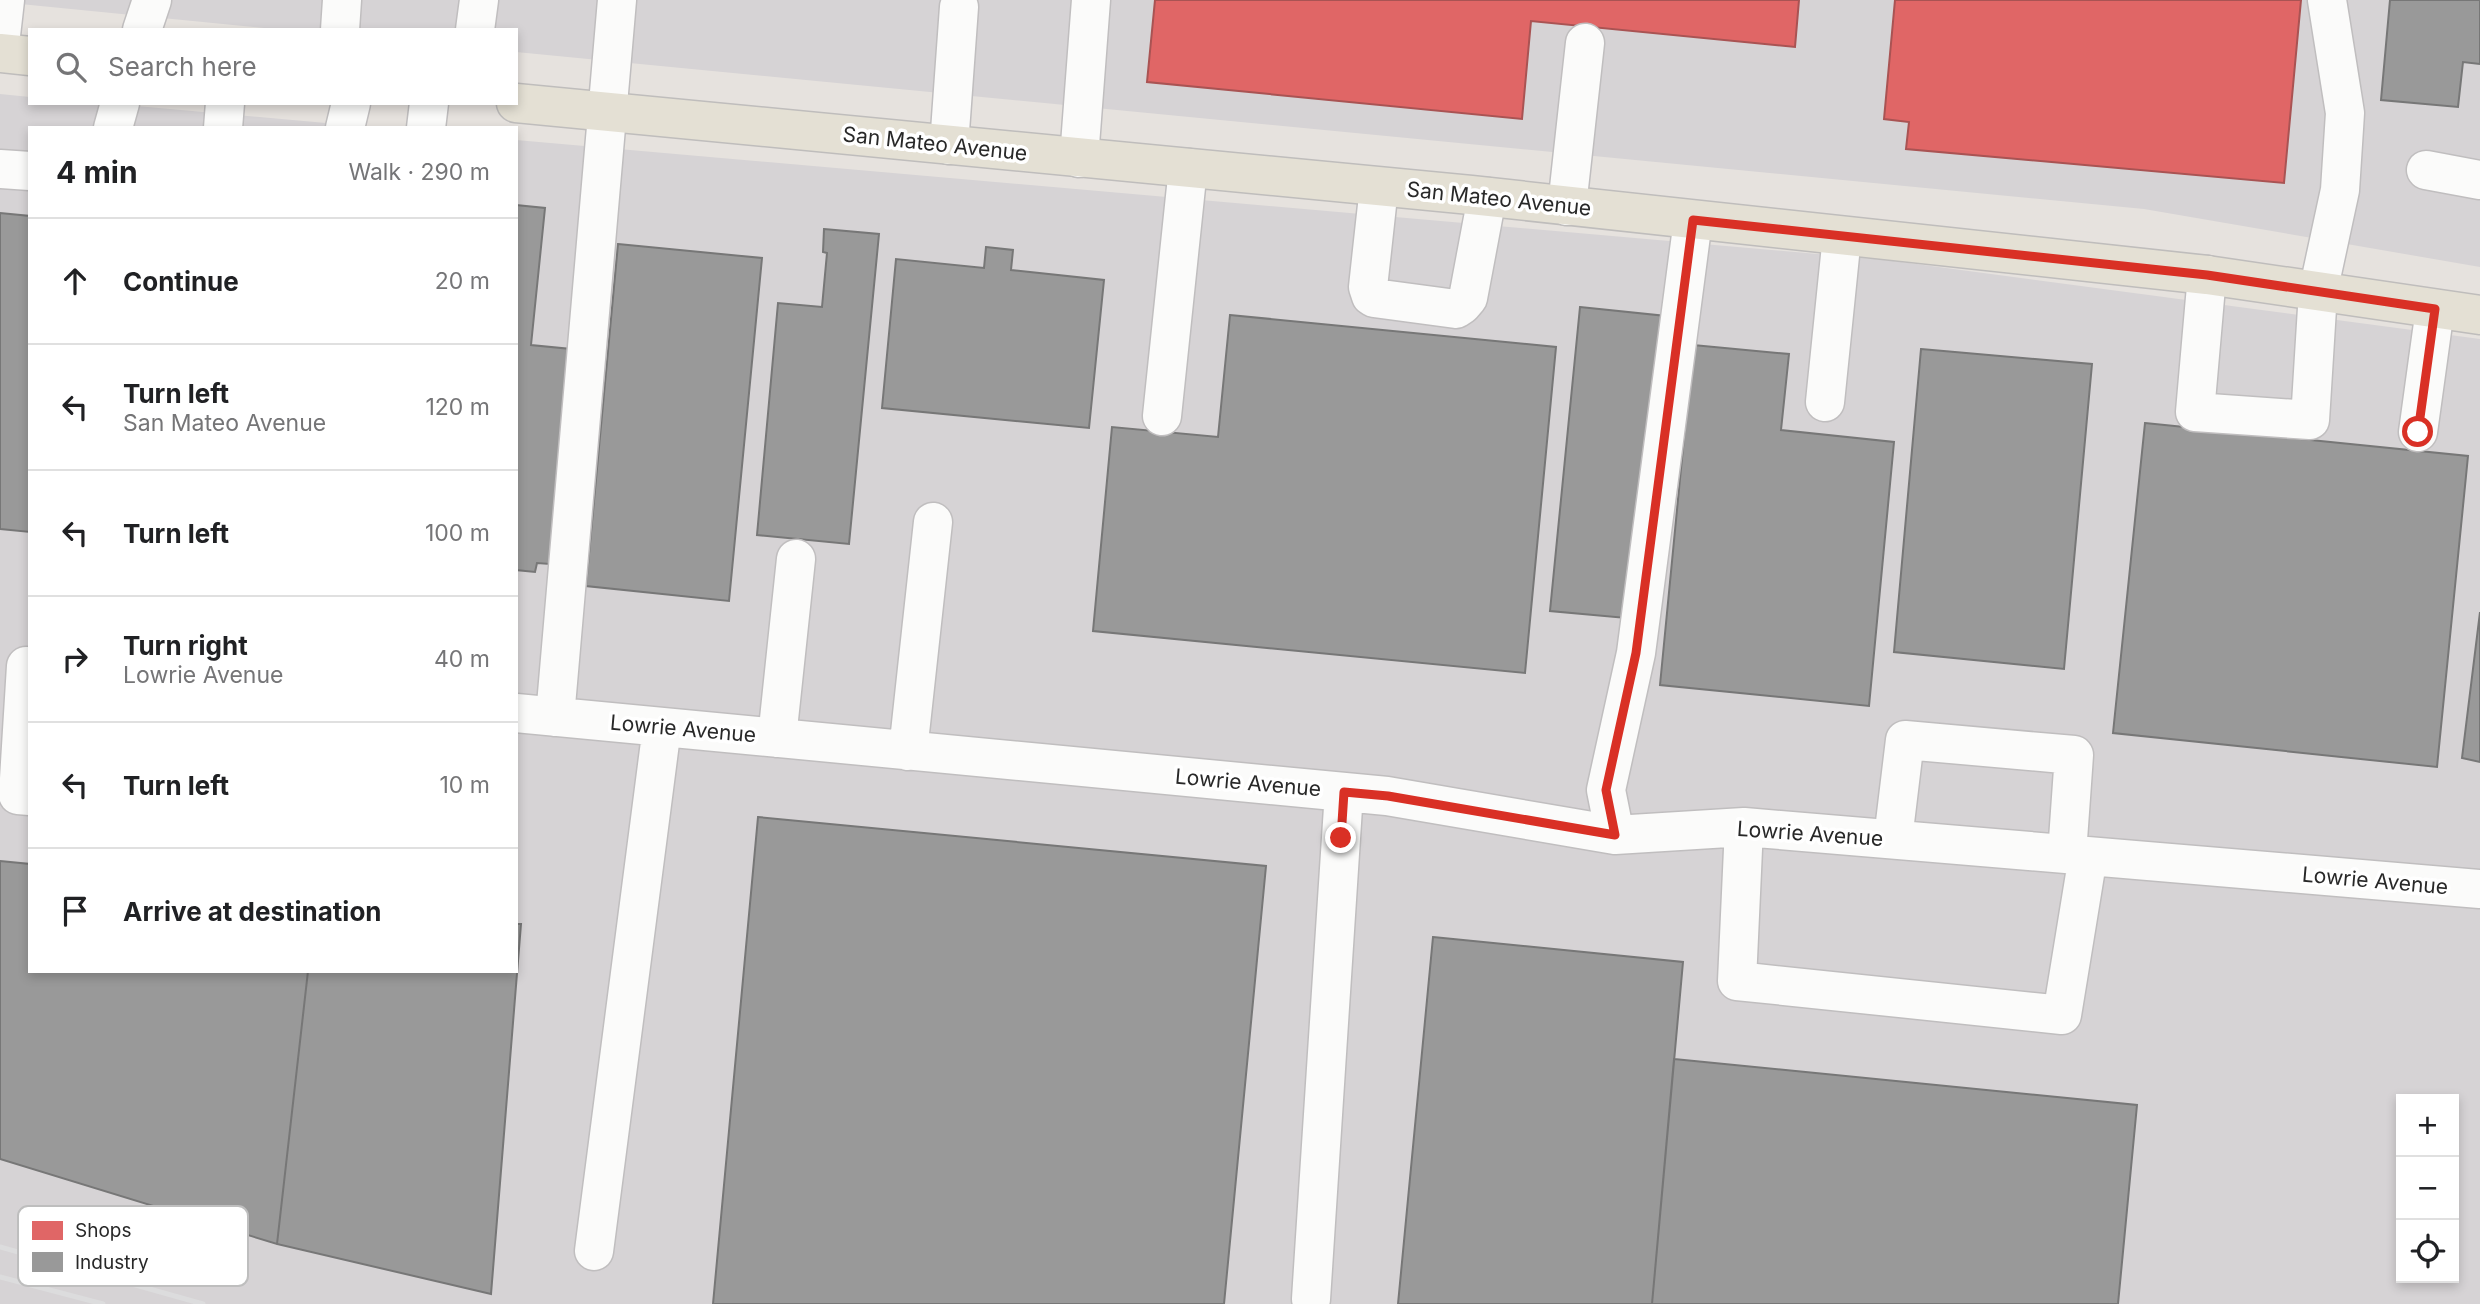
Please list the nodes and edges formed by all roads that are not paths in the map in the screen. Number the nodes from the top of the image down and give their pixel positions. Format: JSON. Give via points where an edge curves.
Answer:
{"nodes":[{"id":1,"x":5,"y":0,"type":"edge"},
{"id":2,"x":152,"y":0,"type":"edge"},
{"id":3,"x":342,"y":0,"type":"edge"},
{"id":4,"x":480,"y":0,"type":"edge"},
{"id":5,"x":617,"y":0,"type":"edge"},
{"id":6,"x":1091,"y":0,"type":"edge"},
{"id":7,"x":2327,"y":0,"type":"edge"},
{"id":8,"x":959,"y":7,"type":"dead end"},
{"id":9,"x":143,"y":28,"type":"edge"},
{"id":10,"x":340,"y":28,"type":"edge"},
{"id":11,"x":475,"y":28,"type":"edge"},
{"id":12,"x":1584,"y":43,"type":"dead end"},
{"id":13,"x":0,"y":44,"type":"edge"},
{"id":14,"x":0,"y":53,"type":"edge"},
{"id":15,"x":28,"y":56,"type":"edge"},
{"id":16,"x":518,"y":103,"type":"edge"},
{"id":17,"x":119,"y":105,"type":"edge"},
{"id":18,"x":225,"y":105,"type":"edge"},
{"id":19,"x":351,"y":105,"type":"edge"},
{"id":20,"x":429,"y":105,"type":"edge"},
{"id":21,"x":607,"y":112,"type":"junction"},
{"id":22,"x":114,"y":126,"type":"edge"},
{"id":23,"x":223,"y":126,"type":"edge"},
{"id":24,"x":345,"y":126,"type":"edge"},
{"id":25,"x":426,"y":126,"type":"edge"},
{"id":26,"x":949,"y":145,"type":"junction"},
{"id":27,"x":1079,"y":158,"type":"junction"},
{"id":28,"x":1188,"y":168,"type":"junction"},
{"id":29,"x":0,"y":169,"type":"edge"},
{"id":30,"x":2426,"y":170,"type":"dead end"},
{"id":31,"x":28,"y":171,"type":"edge"},
{"id":32,"x":2480,"y":180,"type":"edge"},
{"id":33,"x":1379,"y":187,"type":"junction"},
{"id":34,"x":1487,"y":197,"type":"junction"},
{"id":35,"x":1567,"y":206,"type":"junction"},
{"id":36,"x":1693,"y":220,"type":"junction"},
{"id":37,"x":1842,"y":236,"type":"junction"},
{"id":38,"x":2207,"y":275,"type":"junction"},
{"id":39,"x":2318,"y":292,"type":"junction"},
{"id":40,"x":2435,"y":309,"type":"junction"},
{"id":41,"x":2480,"y":315,"type":"edge"},
{"id":42,"x":1825,"y":402,"type":"dead end"},
{"id":43,"x":1162,"y":416,"type":"dead end"},
{"id":44,"x":2418,"y":432,"type":"dead end"},
{"id":45,"x":933,"y":522,"type":"dead end"},
{"id":46,"x":796,"y":559,"type":"dead end"},
{"id":47,"x":19,"y":666,"type":"edge"},
{"id":48,"x":518,"y":713,"type":"edge"},
{"id":49,"x":555,"y":717,"type":"junction"},
{"id":50,"x":662,"y":727,"type":"junction"},
{"id":51,"x":777,"y":738,"type":"junction"},
{"id":52,"x":908,"y":751,"type":"junction"},
{"id":53,"x":1344,"y":792,"type":"junction"},
{"id":54,"x":28,"y":796,"type":"edge"},
{"id":55,"x":1744,"y":827,"type":"junction"},
{"id":56,"x":1615,"y":835,"type":"junction"},
{"id":57,"x":1893,"y":839,"type":"junction"},
{"id":58,"x":2078,"y":855,"type":"junction"},
{"id":59,"x":2480,"y":890,"type":"edge"},
{"id":60,"x":594,"y":1251,"type":"dead end"},
{"id":61,"x":1311,"y":1299,"type":"dead end"}],
"edges":[{"from":1,"to":13,"type":"street"},
{"from":2,"to":9,"type":"street"},
{"from":3,"to":10,"type":"street"},
{"from":4,"to":11,"type":"street"},
{"from":5,"to":21,"type":"street"},
{"from":6,"to":27,"type":"street"},
{"from":7,"to":39,"type":"street","via":[[2345,113],[2340,190]]},
{"from":8,"to":26,"type":"street"},
{"from":12,"to":35,"type":"street"},
{"from":14,"to":15,"type":"main road"},
{"from":16,"to":21,"type":"main road","name":"San Mateo Avenue"},
{"from":17,"to":22,"type":"street"},
{"from":18,"to":23,"type":"street"},
{"from":19,"to":24,"type":"street"},
{"from":20,"to":25,"type":"street"},
{"from":21,"to":26,"type":"main road","name":"San Mateo Avenue"},
{"from":21,"to":49,"type":"street"},
{"from":26,"to":27,"type":"main road","name":"San Mateo Avenue"},
{"from":27,"to":28,"type":"main road","name":"San Mateo Avenue"},
{"from":28,"to":33,"type":"main road","name":"San Mateo Avenue"},
{"from":28,"to":43,"type":"street"},
{"from":29,"to":31,"type":"street"},
{"from":30,"to":32,"type":"street"},
{"from":33,"to":34,"type":"main road","name":"San Mateo Avenue"},
{"from":33,"to":34,"type":"street","via":[[1367,287],[1371,296],[1456,309],[1468,298]]},
{"from":34,"to":35,"type":"main road","name":"San Mateo Avenue"},
{"from":35,"to":36,"type":"main road","name":"San Mateo Avenue"},
{"from":36,"to":37,"type":"main road","name":"San Mateo Avenue"},
{"from":36,"to":56,"type":"street","via":[[1636,653],[1606,790]]},
{"from":37,"to":38,"type":"main road","name":"San Mateo Avenue"},
{"from":37,"to":42,"type":"street"},
{"from":38,"to":39,"type":"main road","name":"San Mateo Avenue"},
{"from":38,"to":39,"type":"street","via":[[2195,412],[2310,420]]},
{"from":39,"to":40,"type":"main road","name":"San Mateo Avenue"},
{"from":40,"to":41,"type":"main road","name":"San Mateo Avenue"},
{"from":40,"to":44,"type":"street"},
{"from":45,"to":52,"type":"street"},
{"from":46,"to":51,"type":"street"},
{"from":47,"to":54,"type":"street","via":[[18,795]]},
{"from":48,"to":49,"type":"street","name":"Lowrie Avenue"},
{"from":49,"to":50,"type":"street","name":"Lowrie Avenue"},
{"from":50,"to":51,"type":"street","name":"Lowrie Avenue"},
{"from":50,"to":60,"type":"street"},
{"from":51,"to":52,"type":"street","name":"Lowrie Avenue"},
{"from":52,"to":53,"type":"street","name":"Lowrie Avenue"},
{"from":53,"to":56,"type":"street","name":"Lowrie Avenue"},
{"from":53,"to":61,"type":"street"},
{"from":55,"to":56,"type":"street","name":"Lowrie Avenue"},
{"from":55,"to":57,"type":"street","name":"Lowrie Avenue"},
{"from":55,"to":58,"type":"street","via":[[1737,981],[2062,1015]]},
{"from":57,"to":58,"type":"street","name":"Lowrie Avenue"},
{"from":57,"to":58,"type":"street","via":[[1905,740],[2074,755]]},
{"from":58,"to":59,"type":"street","name":"Lowrie Avenue"}]}
